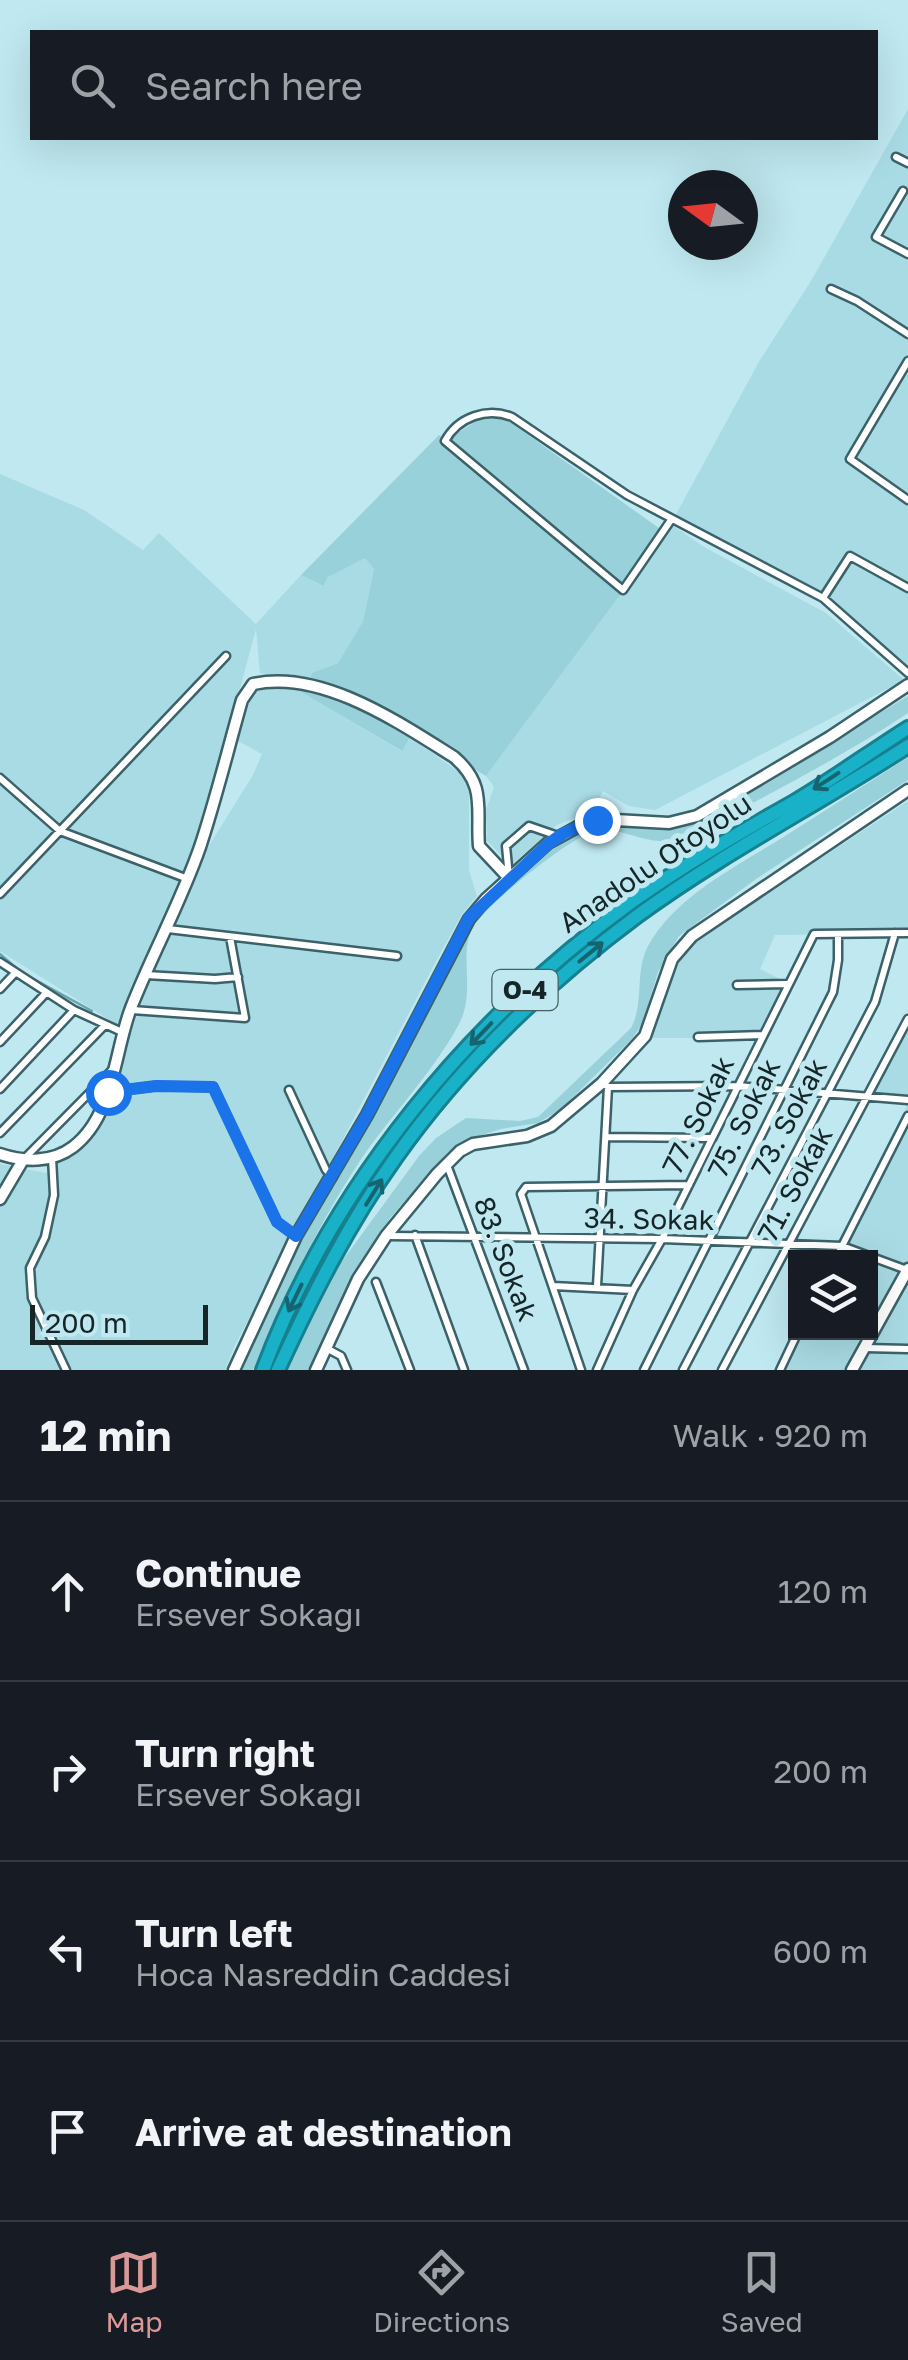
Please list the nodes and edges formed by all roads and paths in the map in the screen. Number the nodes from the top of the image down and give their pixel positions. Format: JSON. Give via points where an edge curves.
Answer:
{"nodes":[{"id":1,"x":896,"y":157,"type":"dead end"},
{"id":2,"x":908,"y":163,"type":"edge"},
{"id":3,"x":902,"y":191,"type":"dead end"},
{"id":4,"x":908,"y":254,"type":"edge"},
{"id":5,"x":831,"y":289,"type":"dead end"},
{"id":6,"x":908,"y":334,"type":"edge"},
{"id":7,"x":908,"y":361,"type":"edge"},
{"id":8,"x":908,"y":500,"type":"edge"},
{"id":9,"x":671,"y":520,"type":"junction"},
{"id":10,"x":907,"y":586,"type":"edge"},
{"id":11,"x":823,"y":598,"type":"junction"},
{"id":12,"x":226,"y":656,"type":"dead end"},
{"id":13,"x":908,"y":673,"type":"edge"},
{"id":14,"x":908,"y":685,"type":"edge"},
{"id":15,"x":908,"y":728,"type":"edge"},
{"id":16,"x":908,"y":746,"type":"edge"},
{"id":17,"x":0,"y":778,"type":"edge"},
{"id":18,"x":908,"y":790,"type":"edge"},
{"id":19,"x":60,"y":831,"type":"junction"},
{"id":20,"x":559,"y":836,"type":"junction"},
{"id":21,"x":509,"y":878,"type":"junction"},
{"id":22,"x":188,"y":880,"type":"junction"},
{"id":23,"x":0,"y":894,"type":"edge"},
{"id":24,"x":168,"y":929,"type":"junction"},
{"id":25,"x":894,"y":933,"type":"junction"},
{"id":26,"x":908,"y":933,"type":"edge"},
{"id":27,"x":838,"y":934,"type":"junction"},
{"id":28,"x":230,"y":937,"type":"junction"},
{"id":29,"x":397,"y":956,"type":"dead end"},
{"id":30,"x":0,"y":962,"type":"edge"},
{"id":31,"x":15,"y":972,"type":"junction"},
{"id":32,"x":146,"y":974,"type":"junction"},
{"id":33,"x":238,"y":977,"type":"junction"},
{"id":34,"x":787,"y":984,"type":"junction"},
{"id":35,"x":737,"y":985,"type":"dead end"},
{"id":36,"x":0,"y":989,"type":"edge"},
{"id":37,"x":46,"y":994,"type":"junction"},
{"id":38,"x":74,"y":1010,"type":"junction"},
{"id":39,"x":130,"y":1010,"type":"junction"},
{"id":40,"x":908,"y":1019,"type":"edge"},
{"id":41,"x":106,"y":1025,"type":"junction"},
{"id":42,"x":124,"y":1033,"type":"junction"},
{"id":43,"x":763,"y":1034,"type":"junction"},
{"id":44,"x":698,"y":1037,"type":"dead end"},
{"id":45,"x":908,"y":1039,"type":"edge"},
{"id":46,"x":896,"y":1041,"type":"junction"},
{"id":47,"x":0,"y":1042,"type":"edge"},
{"id":48,"x":112,"y":1070,"type":"junction"},
{"id":49,"x":605,"y":1085,"type":"junction"},
{"id":50,"x":738,"y":1086,"type":"junction"},
{"id":51,"x":0,"y":1089,"type":"edge"},
{"id":52,"x":290,"y":1090,"type":"dead end"},
{"id":53,"x":782,"y":1091,"type":"junction"},
{"id":54,"x":108,"y":1092,"type":"junction"},
{"id":55,"x":827,"y":1094,"type":"junction"},
{"id":56,"x":866,"y":1097,"type":"junction"},
{"id":57,"x":908,"y":1100,"type":"edge"},
{"id":58,"x":908,"y":1116,"type":"edge"},
{"id":59,"x":0,"y":1133,"type":"edge"},
{"id":60,"x":606,"y":1137,"type":"junction"},
{"id":61,"x":712,"y":1138,"type":"junction"},
{"id":62,"x":0,"y":1154,"type":"edge"},
{"id":63,"x":52,"y":1157,"type":"junction"},
{"id":64,"x":23,"y":1160,"type":"junction"},
{"id":65,"x":447,"y":1165,"type":"junction"},
{"id":66,"x":333,"y":1176,"type":"junction"},
{"id":67,"x":688,"y":1184,"type":"junction"},
{"id":68,"x":604,"y":1186,"type":"junction"},
{"id":69,"x":0,"y":1199,"type":"edge"},
{"id":70,"x":296,"y":1236,"type":"junction"},
{"id":71,"x":386,"y":1236,"type":"junction"},
{"id":72,"x":415,"y":1236,"type":"junction"},
{"id":73,"x":474,"y":1237,"type":"junction"},
{"id":74,"x":536,"y":1239,"type":"junction"},
{"id":75,"x":600,"y":1240,"type":"junction"},
{"id":76,"x":662,"y":1240,"type":"junction"},
{"id":77,"x":708,"y":1243,"type":"junction"},
{"id":78,"x":747,"y":1244,"type":"junction"},
{"id":79,"x":788,"y":1245,"type":"junction"},
{"id":80,"x":842,"y":1246,"type":"junction"},
{"id":81,"x":840,"y":1250,"type":"edge"},
{"id":82,"x":908,"y":1270,"type":"edge"},
{"id":83,"x":376,"y":1282,"type":"dead end"},
{"id":84,"x":553,"y":1286,"type":"junction"},
{"id":85,"x":597,"y":1286,"type":"junction"},
{"id":86,"x":632,"y":1290,"type":"junction"},
{"id":87,"x":794,"y":1340,"type":"edge"},
{"id":88,"x":326,"y":1348,"type":"junction"},
{"id":89,"x":865,"y":1348,"type":"junction"},
{"id":90,"x":908,"y":1349,"type":"edge"},
{"id":91,"x":66,"y":1370,"type":"edge"},
{"id":92,"x":234,"y":1370,"type":"edge"},
{"id":93,"x":262,"y":1370,"type":"edge"},
{"id":94,"x":278,"y":1370,"type":"edge"},
{"id":95,"x":316,"y":1370,"type":"edge"},
{"id":96,"x":347,"y":1370,"type":"edge"},
{"id":97,"x":410,"y":1370,"type":"edge"},
{"id":98,"x":464,"y":1370,"type":"edge"},
{"id":99,"x":524,"y":1370,"type":"edge"},
{"id":100,"x":581,"y":1370,"type":"edge"},
{"id":101,"x":597,"y":1370,"type":"edge"},
{"id":102,"x":644,"y":1370,"type":"edge"},
{"id":103,"x":683,"y":1370,"type":"edge"},
{"id":104,"x":722,"y":1370,"type":"edge"},
{"id":105,"x":780,"y":1370,"type":"edge"},
{"id":106,"x":852,"y":1370,"type":"edge"}],
"edges":[{"from":1,"to":2,"type":"street"},
{"from":3,"to":4,"type":"street","via":[[876,237]]},
{"from":5,"to":6,"type":"street"},
{"from":7,"to":8,"type":"street","via":[[850,459]]},
{"from":9,"to":9,"type":"street","via":[[623,590],[444,440],[472,416],[500,412]]},
{"from":9,"to":11,"type":"street"},
{"from":10,"to":11,"type":"street","via":[[850,556]]},
{"from":11,"to":13,"type":"street"},
{"from":12,"to":19,"type":"street"},
{"from":14,"to":20,"type":"main road","via":[[698,816],[650,824],[597,820]]},
{"from":15,"to":93,"type":"highway","name":"Anadolu Otoyolu","number":"O-4","one_way":true,"via":[[634,900],[481,1033],[356,1190]]},
{"from":94,"to":16,"type":"highway","name":"Anadolu Otoyolu","number":"O-4","one_way":true,"via":[[318,1284],[396,1156],[504,1031],[640,914]]},
{"from":17,"to":19,"type":"street"},
{"from":18,"to":49,"type":"main road","via":[[692,936],[672,959],[638,1046]]},
{"from":19,"to":22,"type":"street"},
{"from":19,"to":23,"type":"street"},
{"from":20,"to":21,"type":"main road"},
{"from":20,"to":21,"type":"street","via":[[530,826],[506,846]]},
{"from":21,"to":22,"type":"main road","via":[[479,846],[480,799],[468,768],[334,690],[278,680],[255,683],[244,694]]},
{"from":21,"to":66,"type":"main road","via":[[469,918]]},
{"from":22,"to":24,"type":"main road"},
{"from":24,"to":28,"type":"street"},
{"from":24,"to":32,"type":"main road"},
{"from":25,"to":26,"type":"street"},
{"from":25,"to":27,"type":"street"},
{"from":25,"to":55,"type":"street","name":"73. Sokak","via":[[875,1002]]},
{"from":27,"to":34,"type":"street","name":"77. Sokak","via":[[814,934]]},
{"from":27,"to":53,"type":"street","name":"75. Sokak","via":[[833,992]]},
{"from":28,"to":29,"type":"street"},
{"from":28,"to":33,"type":"street"},
{"from":30,"to":31,"type":"street"},
{"from":31,"to":36,"type":"street"},
{"from":31,"to":37,"type":"street"},
{"from":32,"to":33,"type":"street"},
{"from":32,"to":39,"type":"main road"},
{"from":33,"to":39,"type":"street","via":[[245,1018]]},
{"from":34,"to":35,"type":"street"},
{"from":34,"to":43,"type":"street","name":"77. Sokak"},
{"from":37,"to":38,"type":"street"},
{"from":37,"to":47,"type":"street"},
{"from":38,"to":41,"type":"street"},
{"from":38,"to":51,"type":"street"},
{"from":39,"to":42,"type":"main road"},
{"from":40,"to":46,"type":"street","name":"71. Sokak"},
{"from":41,"to":42,"type":"street"},
{"from":41,"to":59,"type":"street"},
{"from":42,"to":48,"type":"main road"},
{"from":43,"to":44,"type":"street"},
{"from":43,"to":50,"type":"street","name":"77. Sokak"},
{"from":45,"to":46,"type":"street"},
{"from":46,"to":56,"type":"street","name":"71. Sokak"},
{"from":48,"to":54,"type":"main road"},
{"from":48,"to":64,"type":"street"},
{"from":49,"to":50,"type":"street"},
{"from":49,"to":60,"type":"street"},
{"from":49,"to":65,"type":"main road","via":[[551,1126],[473,1144]]},
{"from":50,"to":53,"type":"street"},
{"from":50,"to":61,"type":"street","name":"77. Sokak"},
{"from":52,"to":66,"type":"street"},
{"from":53,"to":55,"type":"street"},
{"from":53,"to":77,"type":"street","name":"75. Sokak"},
{"from":54,"to":63,"type":"main road","via":[[75,1146]]},
{"from":54,"to":70,"type":"street","via":[[213,1087],[277,1222]]},
{"from":55,"to":56,"type":"street"},
{"from":55,"to":78,"type":"street","name":"73. Sokak"},
{"from":56,"to":57,"type":"street"},
{"from":56,"to":79,"type":"street","name":"71. Sokak"},
{"from":58,"to":80,"type":"street"},
{"from":60,"to":61,"type":"street"},
{"from":60,"to":68,"type":"street"},
{"from":61,"to":67,"type":"street","name":"77. Sokak"},
{"from":62,"to":64,"type":"main road"},
{"from":63,"to":64,"type":"main road"},
{"from":63,"to":91,"type":"street","via":[[54,1195],[30,1268],[32,1298]]},
{"from":64,"to":69,"type":"main road"},
{"from":65,"to":71,"type":"main road"},
{"from":65,"to":73,"type":"street","name":"83. Sokak"},
{"from":66,"to":70,"type":"main road"},
{"from":67,"to":68,"type":"street"},
{"from":67,"to":76,"type":"street","name":"77. Sokak"},
{"from":68,"to":74,"type":"street","via":[[526,1187],[521,1194]]},
{"from":68,"to":75,"type":"street"},
{"from":70,"to":92,"type":"main road"},
{"from":71,"to":72,"type":"street","name":"34. Sokak"},
{"from":71,"to":88,"type":"main road"},
{"from":72,"to":73,"type":"street","name":"34. Sokak"},
{"from":72,"to":98,"type":"street"},
{"from":73,"to":74,"type":"street","name":"34. Sokak"},
{"from":73,"to":99,"type":"street","name":"83. Sokak"},
{"from":74,"to":75,"type":"street","name":"34. Sokak"},
{"from":74,"to":84,"type":"street"},
{"from":75,"to":76,"type":"street","name":"34. Sokak"},
{"from":75,"to":85,"type":"street"},
{"from":76,"to":77,"type":"street","name":"34. Sokak"},
{"from":76,"to":86,"type":"street","name":"77. Sokak"},
{"from":77,"to":78,"type":"street","name":"34. Sokak"},
{"from":77,"to":102,"type":"street","name":"75. Sokak"},
{"from":78,"to":79,"type":"street","name":"34. Sokak"},
{"from":78,"to":103,"type":"street","name":"73. Sokak"},
{"from":79,"to":80,"type":"street","name":"34. Sokak"},
{"from":79,"to":104,"type":"street","name":"71. Sokak"},
{"from":80,"to":81,"type":"street"},
{"from":80,"to":82,"type":"street","name":"34. Sokak"},
{"from":82,"to":89,"type":"main road"},
{"from":83,"to":97,"type":"street"},
{"from":84,"to":85,"type":"street"},
{"from":84,"to":100,"type":"street"},
{"from":85,"to":86,"type":"street"},
{"from":86,"to":101,"type":"street","name":"77. Sokak"},
{"from":87,"to":105,"type":"street"},
{"from":88,"to":95,"type":"main road"},
{"from":88,"to":96,"type":"street"},
{"from":89,"to":90,"type":"street"},
{"from":89,"to":106,"type":"main road"}]}
